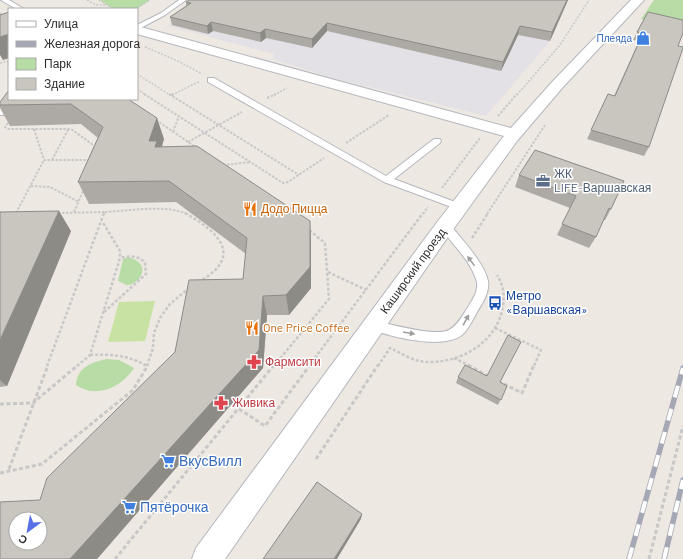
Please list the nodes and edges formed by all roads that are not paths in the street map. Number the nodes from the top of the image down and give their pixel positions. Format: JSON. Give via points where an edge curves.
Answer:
{"nodes":[{"id":1,"x":4,"y":0,"type":"edge"},
{"id":2,"x":183,"y":0,"type":"edge"},
{"id":3,"x":638,"y":0,"type":"edge"},
{"id":4,"x":19,"y":8,"type":"edge"},
{"id":5,"x":138,"y":28,"type":"edge"},
{"id":6,"x":138,"y":29,"type":"edge"},
{"id":7,"x":211,"y":80,"type":"dead end"},
{"id":8,"x":11,"y":100,"type":"edge"},
{"id":9,"x":0,"y":113,"type":"edge"},
{"id":10,"x":515,"y":134,"type":"junction"},
{"id":11,"x":437,"y":141,"type":"dead end"},
{"id":12,"x":387,"y":180,"type":"junction"},
{"id":13,"x":460,"y":207,"type":"junction"},
{"id":14,"x":445,"y":226,"type":"junction"},
{"id":15,"x":374,"y":326,"type":"junction"},
{"id":16,"x":207,"y":559,"type":"edge"}],
"edges":[{"from":1,"to":4,"type":"lane"},
{"from":2,"to":5,"type":"lane"},
{"from":3,"to":10,"type":"street","name":"Каширский проезд","via":[[558,84]]},
{"from":6,"to":10,"type":"street"},
{"from":7,"to":12,"type":"lane"},
{"from":8,"to":9,"type":"lane"},
{"from":10,"to":13,"type":"street","name":"Каширский проезд"},
{"from":11,"to":12,"type":"lane"},
{"from":12,"to":13,"type":"lane"},
{"from":13,"to":14,"type":"street","name":"Каширский проезд"},
{"from":14,"to":15,"type":"street","name":"Каширский проезд"},
{"from":15,"to":14,"type":"lane","one_way":true,"via":[[418,335],[446,337],[461,328],[484,284]]},
{"from":15,"to":16,"type":"street","name":"Каширский проезд"}]}
